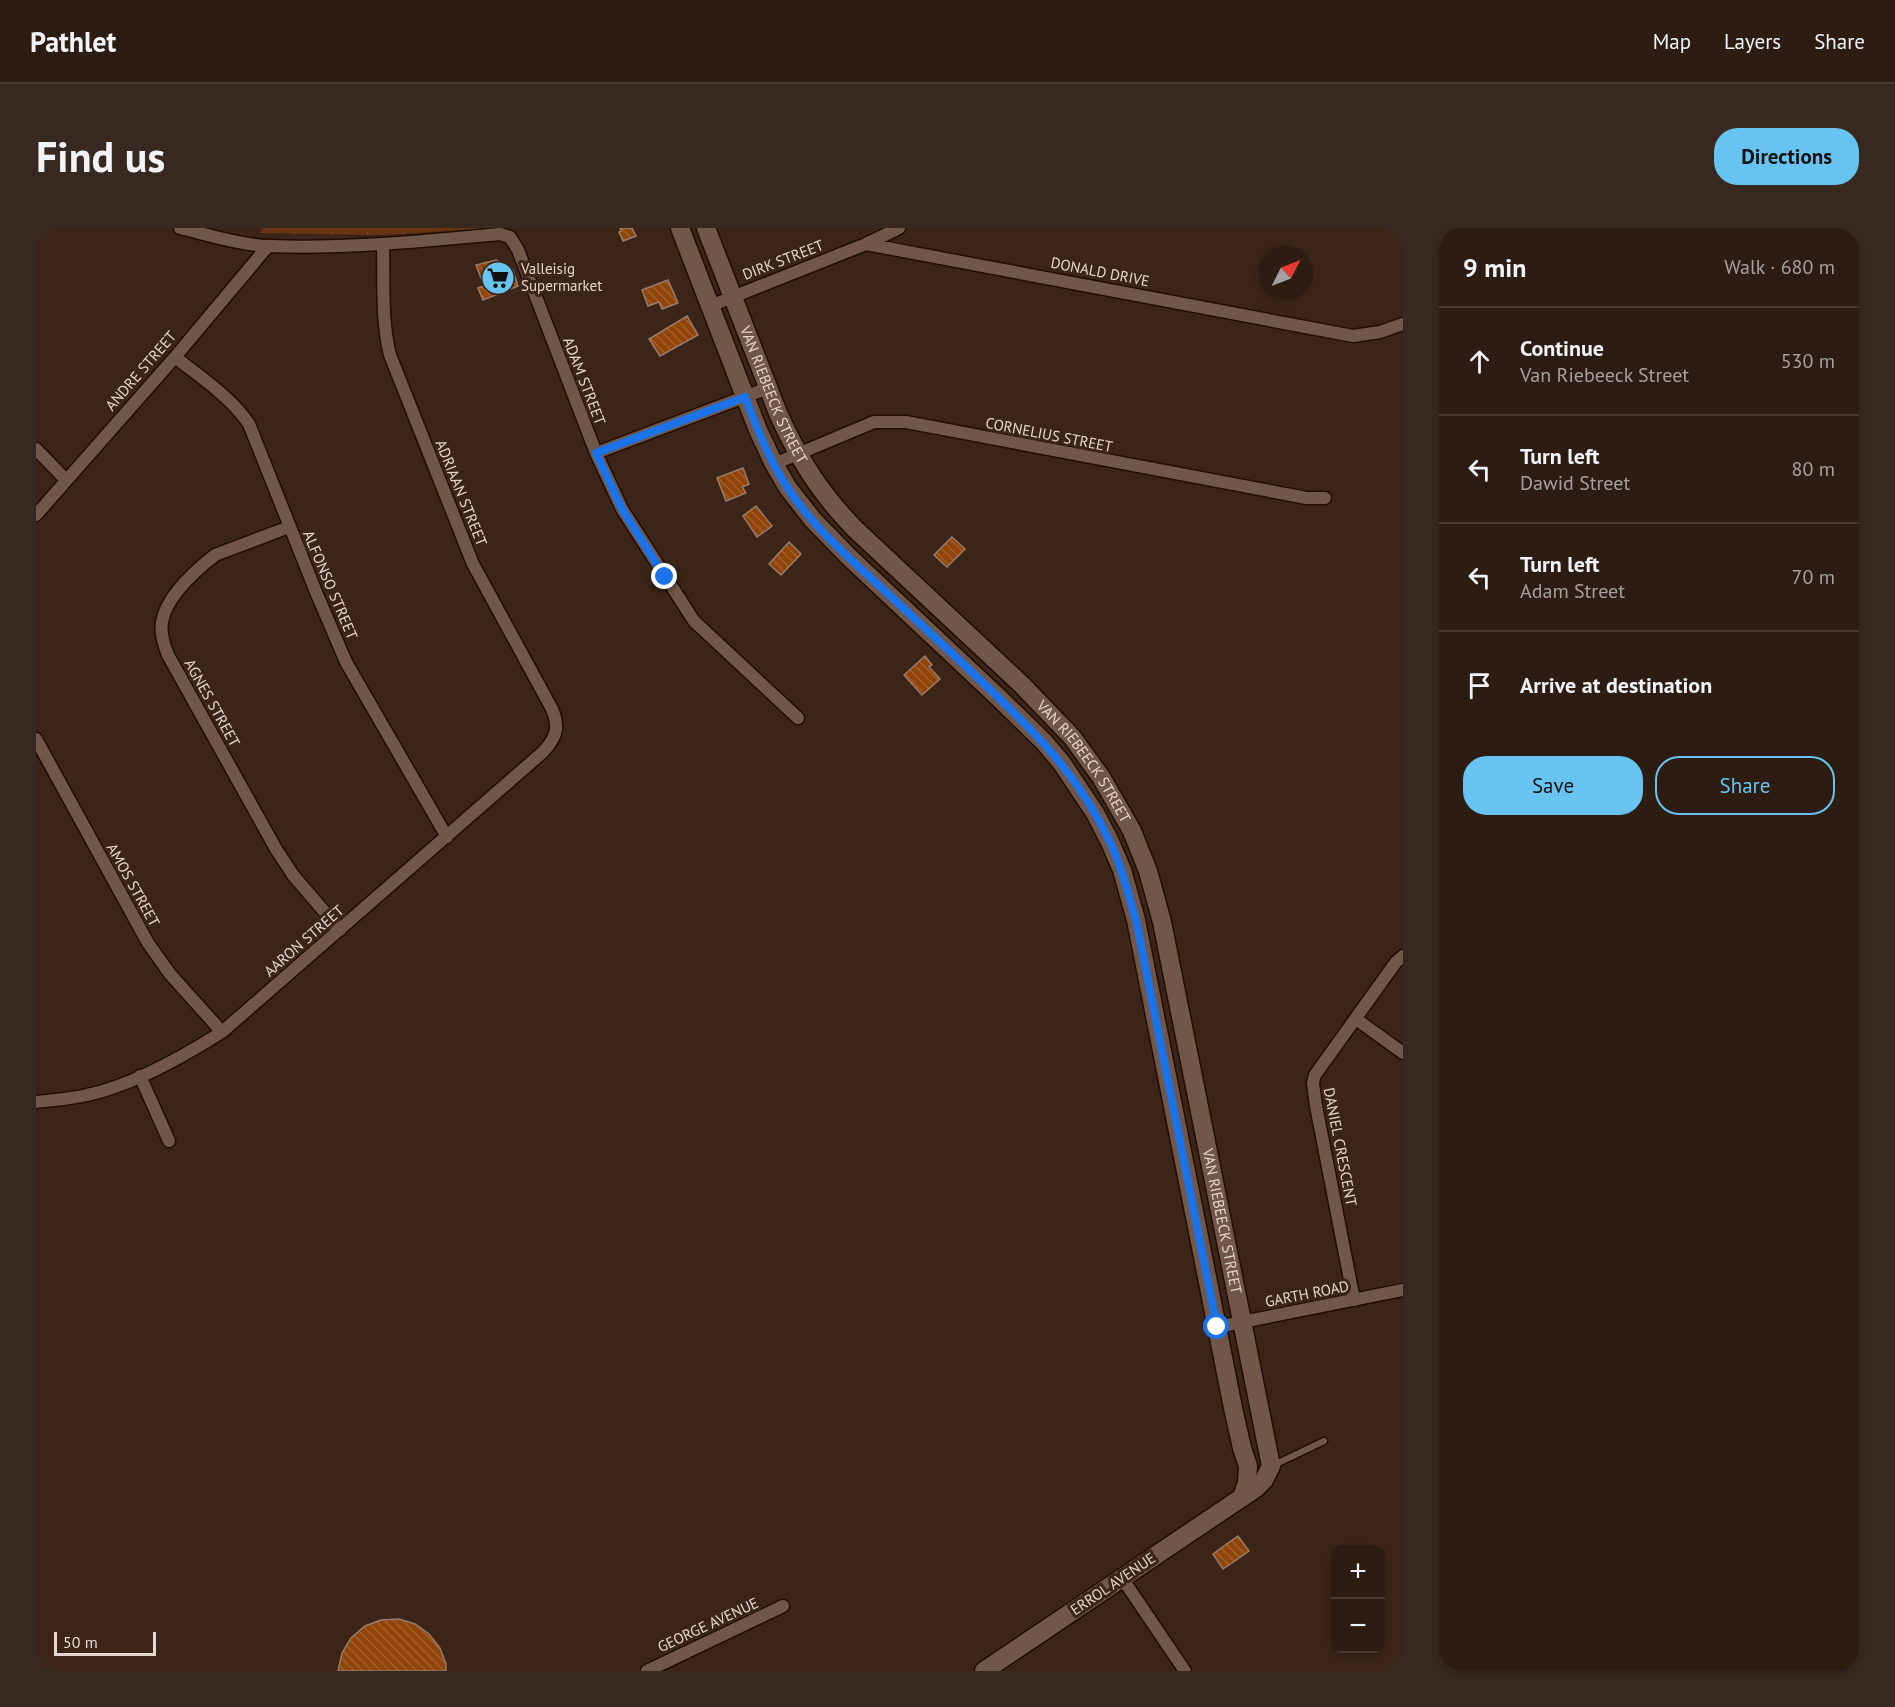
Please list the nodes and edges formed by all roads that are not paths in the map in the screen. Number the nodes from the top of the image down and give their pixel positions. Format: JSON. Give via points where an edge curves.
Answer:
{"nodes":[{"id":1,"x":180,"y":228,"type":"edge"},
{"id":2,"x":680,"y":228,"type":"edge"},
{"id":3,"x":706,"y":228,"type":"edge"},
{"id":4,"x":899,"y":228,"type":"edge"},
{"id":5,"x":383,"y":244,"type":"junction"},
{"id":6,"x":866,"y":244,"type":"junction"},
{"id":7,"x":268,"y":246,"type":"junction"},
{"id":8,"x":733,"y":296,"type":"junction"},
{"id":9,"x":710,"y":306,"type":"junction"},
{"id":10,"x":1403,"y":324,"type":"edge"},
{"id":11,"x":175,"y":357,"type":"junction"},
{"id":12,"x":768,"y":388,"type":"junction"},
{"id":13,"x":745,"y":397,"type":"junction"},
{"id":14,"x":36,"y":448,"type":"edge"},
{"id":15,"x":596,"y":453,"type":"junction"},
{"id":16,"x":798,"y":454,"type":"junction"},
{"id":17,"x":774,"y":464,"type":"junction"},
{"id":18,"x":66,"y":480,"type":"junction"},
{"id":19,"x":1325,"y":498,"type":"dead end"},
{"id":20,"x":36,"y":515,"type":"edge"},
{"id":21,"x":289,"y":527,"type":"junction"},
{"id":22,"x":798,"y":718,"type":"dead end"},
{"id":23,"x":555,"y":739,"type":"joint"},
{"id":24,"x":36,"y":740,"type":"edge"},
{"id":25,"x":1132,"y":831,"type":"junction"},
{"id":26,"x":447,"y":837,"type":"junction"},
{"id":27,"x":1110,"y":842,"type":"junction"},
{"id":28,"x":340,"y":930,"type":"junction"},
{"id":29,"x":1403,"y":956,"type":"edge"},
{"id":30,"x":1356,"y":1019,"type":"junction"},
{"id":31,"x":222,"y":1032,"type":"junction"},
{"id":32,"x":1403,"y":1053,"type":"edge"},
{"id":33,"x":140,"y":1076,"type":"junction"},
{"id":34,"x":36,"y":1102,"type":"edge"},
{"id":35,"x":169,"y":1141,"type":"dead end"},
{"id":36,"x":1403,"y":1290,"type":"edge"},
{"id":37,"x":1354,"y":1300,"type":"junction"},
{"id":38,"x":1241,"y":1322,"type":"junction"},
{"id":39,"x":1217,"y":1327,"type":"junction"},
{"id":40,"x":1324,"y":1441,"type":"dead end"},
{"id":41,"x":1271,"y":1466,"type":"junction"},
{"id":42,"x":1242,"y":1497,"type":"junction"},
{"id":43,"x":1122,"y":1578,"type":"junction"},
{"id":44,"x":783,"y":1606,"type":"dead end"},
{"id":45,"x":987,"y":1670,"type":"edge"},
{"id":46,"x":647,"y":1671,"type":"edge"},
{"id":47,"x":1185,"y":1671,"type":"edge"}],
"edges":[{"from":1,"to":7,"type":"street"},
{"from":2,"to":9,"type":"street","name":"VAN RIEBEECK STREET"},
{"from":3,"to":8,"type":"street","name":"VAN RIEBEECK STREET"},
{"from":4,"to":6,"type":"street","name":"DIRK STREET"},
{"from":5,"to":7,"type":"street"},
{"from":5,"to":15,"type":"street","name":"ADAM STREET","via":[[500,234],[513,240]]},
{"from":5,"to":23,"type":"street","name":"ADRIAAN STREET","via":[[385,331],[390,355],[473,564],[552,709],[557,723]]},
{"from":6,"to":8,"type":"street","name":"DIRK STREET"},
{"from":6,"to":10,"type":"street","name":"DONALD DRIVE","via":[[1353,336]]},
{"from":7,"to":11,"type":"street","name":"ANDRE STREET"},
{"from":8,"to":9,"type":"street","name":"DIRK STREET"},
{"from":8,"to":12,"type":"street","name":"VAN RIEBEECK STREET"},
{"from":9,"to":13,"type":"street","name":"VAN RIEBEECK STREET"},
{"from":11,"to":18,"type":"street","name":"ANDRE STREET"},
{"from":11,"to":21,"type":"street","name":"ALFONSO STREET","via":[[244,416]]},
{"from":12,"to":13,"type":"street"},
{"from":12,"to":16,"type":"street","name":"VAN RIEBEECK STREET"},
{"from":13,"to":15,"type":"street"},
{"from":13,"to":17,"type":"street","name":"VAN RIEBEECK STREET"},
{"from":14,"to":18,"type":"street"},
{"from":15,"to":22,"type":"street","name":"ADAM STREET","via":[[622,509],[694,621]]},
{"from":16,"to":17,"type":"street","name":"CORNELIUS STREET"},
{"from":16,"to":19,"type":"street","name":"CORNELIUS STREET","via":[[874,422],[906,422],[1168,473]]},
{"from":16,"to":25,"type":"street","name":"VAN RIEBEECK STREET","via":[[838,512],[1064,727],[1101,777]]},
{"from":17,"to":27,"type":"street","name":"VAN RIEBEECK STREET","via":[[813,520],[1044,742],[1078,786]]},
{"from":18,"to":20,"type":"street","name":"ANDRE STREET"},
{"from":21,"to":26,"type":"street","name":"ALFONSO STREET","via":[[346,662]]},
{"from":21,"to":28,"type":"street","name":"AGNES STREET","via":[[215,555],[205,563],[169,605],[162,635],[168,655],[276,849]]},
{"from":23,"to":26,"type":"street","name":"AARON STREET"},
{"from":24,"to":31,"type":"street","name":"AMOS STREET","via":[[148,942],[170,974]]},
{"from":25,"to":27,"type":"street"},
{"from":25,"to":38,"type":"street","name":"VAN RIEBEECK STREET","via":[[1148,871],[1161,922]]},
{"from":26,"to":28,"type":"street","name":"AARON STREET"},
{"from":27,"to":39,"type":"street","name":"VAN RIEBEECK STREET","via":[[1136,920]]},
{"from":28,"to":31,"type":"street","name":"AARON STREET"},
{"from":29,"to":30,"type":"street","name":"DANIEL CRESCENT"},
{"from":30,"to":32,"type":"street"},
{"from":30,"to":37,"type":"street","name":"DANIEL CRESCENT","via":[[1313,1081]]},
{"from":31,"to":33,"type":"street","name":"AARON STREET","via":[[195,1050]]},
{"from":33,"to":34,"type":"street","name":"AARON STREET","via":[[88,1095]]},
{"from":33,"to":35,"type":"street"},
{"from":36,"to":37,"type":"street","name":"GARTH ROAD"},
{"from":37,"to":38,"type":"street","name":"GARTH ROAD"},
{"from":38,"to":39,"type":"street","name":"GARTH ROAD"},
{"from":38,"to":41,"type":"street","name":"VAN RIEBEECK STREET"},
{"from":39,"to":42,"type":"street","name":"VAN RIEBEECK STREET","via":[[1248,1466]]},
{"from":40,"to":41,"type":"lane"},
{"from":41,"to":42,"type":"street","via":[[1264,1480]]},
{"from":42,"to":43,"type":"street","name":"ERROL AVENUE"},
{"from":43,"to":45,"type":"street","name":"ERROL AVENUE"},
{"from":43,"to":47,"type":"street"},
{"from":44,"to":46,"type":"street","name":"GEORGE AVENUE"}]}
